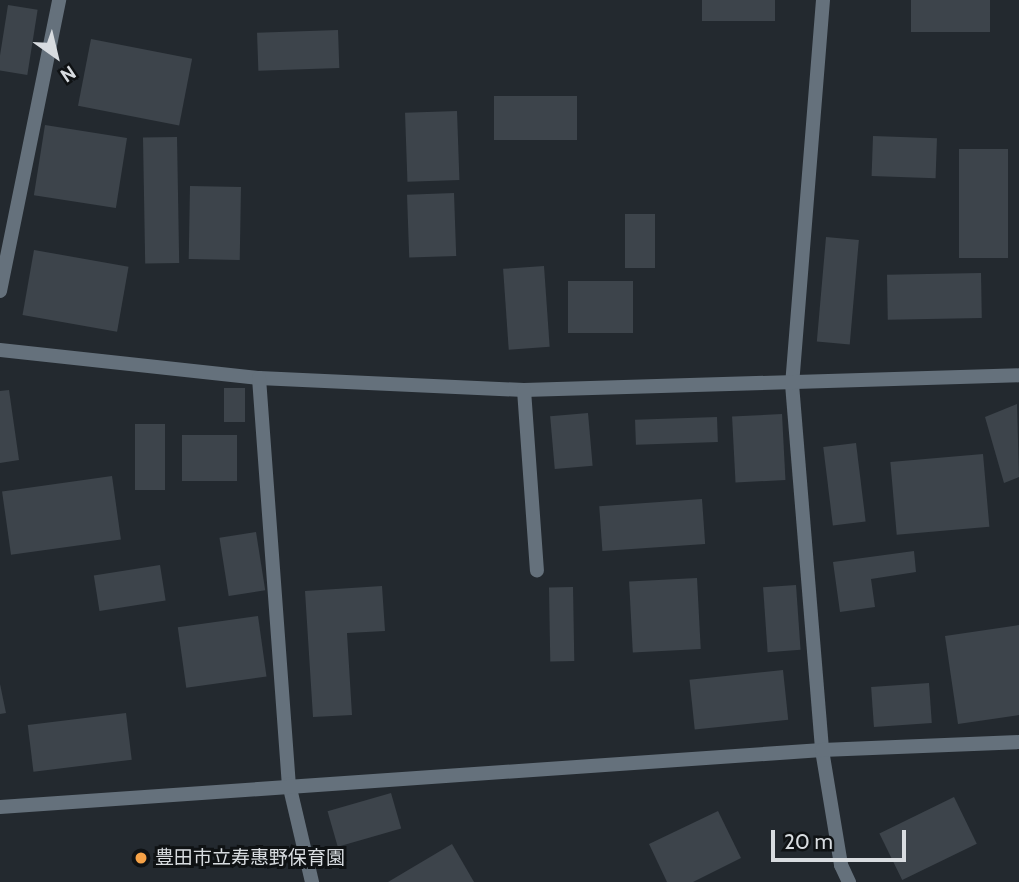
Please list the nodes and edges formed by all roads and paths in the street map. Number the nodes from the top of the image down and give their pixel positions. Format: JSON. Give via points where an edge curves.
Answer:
{"nodes":[{"id":1,"x":59,"y":0,"type":"edge"},
{"id":2,"x":823,"y":0,"type":"edge"},
{"id":3,"x":0,"y":291,"type":"edge"},
{"id":4,"x":0,"y":350,"type":"edge"},
{"id":5,"x":1019,"y":375,"type":"edge"},
{"id":6,"x":259,"y":378,"type":"junction"},
{"id":7,"x":792,"y":384,"type":"junction"},
{"id":8,"x":524,"y":390,"type":"junction"},
{"id":9,"x":537,"y":571,"type":"dead end"},
{"id":10,"x":1019,"y":742,"type":"edge"},
{"id":11,"x":822,"y":750,"type":"junction"},
{"id":12,"x":289,"y":784,"type":"junction"},
{"id":13,"x":0,"y":807,"type":"edge"},
{"id":14,"x":312,"y":882,"type":"edge"},
{"id":15,"x":849,"y":882,"type":"edge"}],
"edges":[{"from":1,"to":3,"type":"street"},
{"from":2,"to":7,"type":"street"},
{"from":4,"to":6,"type":"street"},
{"from":5,"to":7,"type":"street"},
{"from":6,"to":8,"type":"street"},
{"from":6,"to":12,"type":"street"},
{"from":7,"to":8,"type":"street"},
{"from":7,"to":11,"type":"street"},
{"from":8,"to":9,"type":"street"},
{"from":10,"to":11,"type":"street"},
{"from":11,"to":12,"type":"street"},
{"from":11,"to":15,"type":"street","via":[[841,865]]},
{"from":12,"to":13,"type":"street"},
{"from":12,"to":14,"type":"street"}]}
